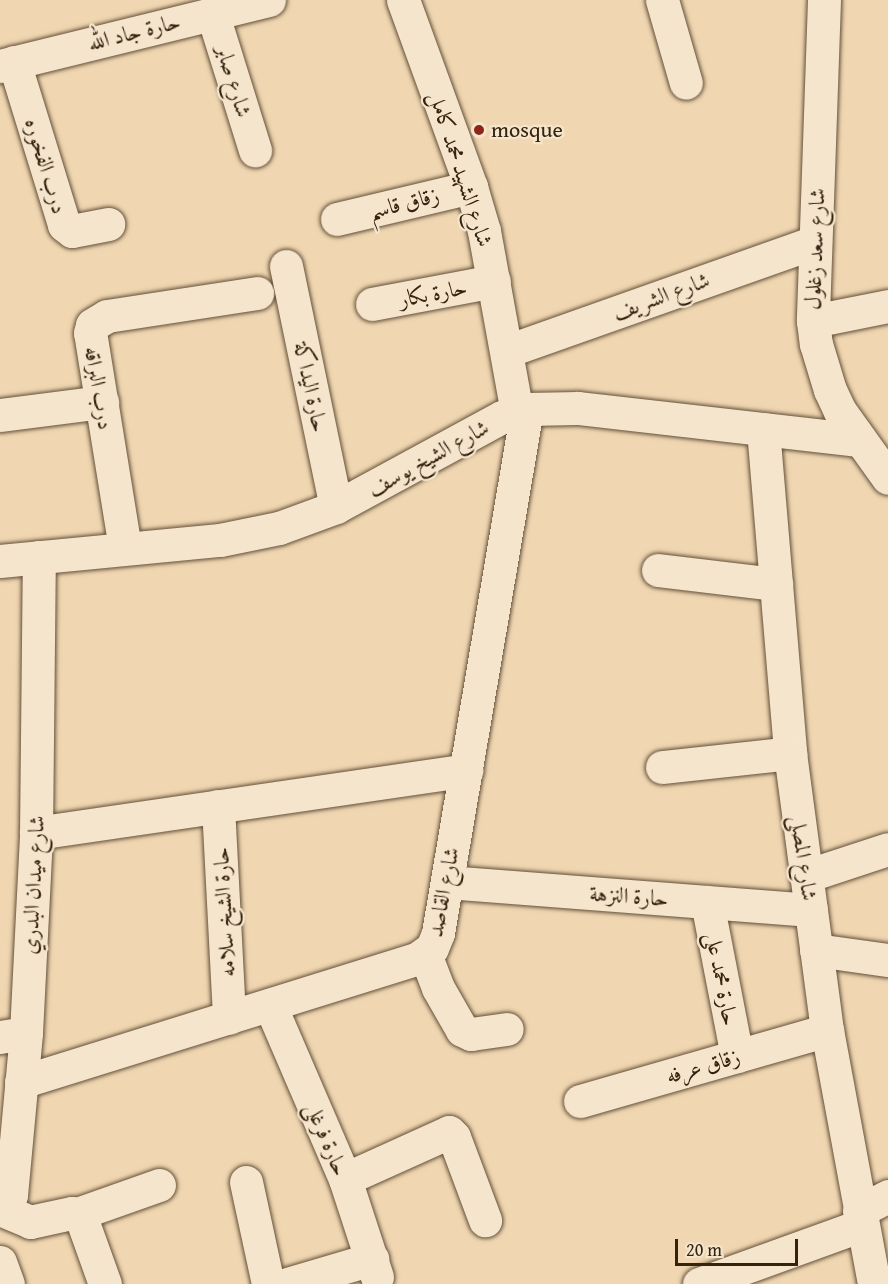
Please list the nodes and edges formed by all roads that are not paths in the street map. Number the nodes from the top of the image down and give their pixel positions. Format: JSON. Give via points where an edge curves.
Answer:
{"nodes":[{"id":1,"x":269,"y":0,"type":"edge"},
{"id":2,"x":403,"y":0,"type":"edge"},
{"id":3,"x":662,"y":0,"type":"edge"},
{"id":4,"x":824,"y":0,"type":"edge"},
{"id":5,"x":212,"y":12,"type":"junction"},
{"id":6,"x":7,"y":64,"type":"edge"},
{"id":7,"x":686,"y":83,"type":"dead end"},
{"id":8,"x":255,"y":150,"type":"dead end"},
{"id":9,"x":471,"y":187,"type":"junction"},
{"id":10,"x":337,"y":219,"type":"dead end"},
{"id":11,"x":108,"y":224,"type":"dead end"},
{"id":12,"x":815,"y":242,"type":"junction"},
{"id":13,"x":286,"y":266,"type":"dead end"},
{"id":14,"x":494,"y":281,"type":"junction"},
{"id":15,"x":257,"y":293,"type":"dead end"},
{"id":16,"x":372,"y":304,"type":"dead end"},
{"id":17,"x":888,"y":306,"type":"edge"},
{"id":18,"x":813,"y":321,"type":"junction"},
{"id":19,"x":507,"y":351,"type":"junction"},
{"id":20,"x":102,"y":402,"type":"junction"},
{"id":21,"x":522,"y":410,"type":"junction"},
{"id":22,"x":0,"y":415,"type":"edge"},
{"id":23,"x":763,"y":429,"type":"junction"},
{"id":24,"x":860,"y":440,"type":"junction"},
{"id":25,"x":888,"y":478,"type":"edge"},
{"id":26,"x":336,"y":507,"type":"junction"},
{"id":27,"x":125,"y":548,"type":"junction"},
{"id":28,"x":39,"y":557,"type":"junction"},
{"id":29,"x":0,"y":561,"type":"edge"},
{"id":30,"x":658,"y":570,"type":"dead end"},
{"id":31,"x":776,"y":584,"type":"junction"},
{"id":32,"x":790,"y":753,"type":"junction"},
{"id":33,"x":662,"y":766,"type":"dead end"},
{"id":34,"x":465,"y":770,"type":"junction"},
{"id":35,"x":218,"y":806,"type":"junction"},
{"id":36,"x":36,"y":832,"type":"junction"},
{"id":37,"x":888,"y":849,"type":"edge"},
{"id":38,"x":806,"y":876,"type":"junction"},
{"id":39,"x":447,"y":882,"type":"junction"},
{"id":40,"x":707,"y":902,"type":"junction"},
{"id":41,"x":811,"y":910,"type":"junction"},
{"id":42,"x":816,"y":950,"type":"junction"},
{"id":43,"x":425,"y":954,"type":"junction"},
{"id":44,"x":888,"y":960,"type":"edge"},
{"id":45,"x":270,"y":1005,"type":"junction"},
{"id":46,"x":229,"y":1018,"type":"junction"},
{"id":47,"x":507,"y":1029,"type":"dead end"},
{"id":48,"x":826,"y":1030,"type":"junction"},
{"id":49,"x":13,"y":1035,"type":"edge"},
{"id":50,"x":737,"y":1056,"type":"junction"},
{"id":51,"x":21,"y":1082,"type":"junction"},
{"id":52,"x":580,"y":1101,"type":"dead end"},
{"id":53,"x":345,"y":1179,"type":"junction"},
{"id":54,"x":246,"y":1182,"type":"dead end"},
{"id":55,"x":159,"y":1185,"type":"dead end"},
{"id":56,"x":888,"y":1196,"type":"edge"},
{"id":57,"x":0,"y":1208,"type":"edge"},
{"id":58,"x":77,"y":1214,"type":"junction"},
{"id":59,"x":861,"y":1218,"type":"junction"},
{"id":60,"x":485,"y":1220,"type":"dead end"},
{"id":61,"x":0,"y":1262,"type":"edge"},
{"id":62,"x":878,"y":1277,"type":"edge"},
{"id":63,"x":8,"y":1284,"type":"edge"},
{"id":64,"x":105,"y":1284,"type":"edge"},
{"id":65,"x":268,"y":1284,"type":"edge"},
{"id":66,"x":287,"y":1284,"type":"edge"},
{"id":67,"x":699,"y":1284,"type":"edge"}],
"edges":[{"from":1,"to":5,"type":"street","name":"حارة جاد الله"},
{"from":2,"to":9,"type":"street","name":"شارع الشهيد محمد كامل"},
{"from":3,"to":7,"type":"street"},
{"from":4,"to":12,"type":"street","name":"شارع سعد زغلول"},
{"from":5,"to":6,"type":"street","name":"حارة جاد الله"},
{"from":5,"to":8,"type":"street","name":"شارع صابر"},
{"from":6,"to":11,"type":"street","name":"درب الفخوره","via":[[64,225],[72,231]]},
{"from":9,"to":10,"type":"street","name":"زقاق قاسم"},
{"from":9,"to":14,"type":"street","name":"شارع الشهيد محمد كامل"},
{"from":12,"to":18,"type":"street","name":"شارع سعد زغلول"},
{"from":12,"to":19,"type":"street","name":"شارع الشريف"},
{"from":13,"to":26,"type":"street","name":"حارة اليداكة"},
{"from":14,"to":16,"type":"street","name":"حارة بكار"},
{"from":14,"to":19,"type":"street","name":"شارع الشهيد محمد كامل"},
{"from":15,"to":20,"type":"street","name":"درب البراقه","via":[[98,319],[90,333]]},
{"from":17,"to":18,"type":"street"},
{"from":18,"to":24,"type":"street","name":"شارع سعد زغلول","via":[[830,390]]},
{"from":19,"to":21,"type":"street","name":"شارع الشهيد محمد كامل"},
{"from":20,"to":22,"type":"street"},
{"from":20,"to":27,"type":"street","name":"درب البراقه"},
{"from":21,"to":23,"type":"street","name":"شارع الشيخ يوسف","via":[[578,408]]},
{"from":21,"to":26,"type":"street","name":"شارع الشيخ يوسف"},
{"from":21,"to":34,"type":"street","name":"شارع القاصد"},
{"from":23,"to":24,"type":"street","name":"شارع الشيخ يوسف"},
{"from":23,"to":31,"type":"street","name":"شارع المصلى"},
{"from":24,"to":25,"type":"street","name":"شارع سعد زغلول"},
{"from":26,"to":27,"type":"street","name":"شارع الشيخ يوسف","via":[[250,535]]},
{"from":27,"to":28,"type":"street","name":"شارع الشيخ يوسف"},
{"from":28,"to":29,"type":"street","name":"شارع الشيخ يوسف"},
{"from":28,"to":36,"type":"street","name":"شارع ميدان البدري"},
{"from":30,"to":31,"type":"street"},
{"from":31,"to":32,"type":"street","name":"شارع المصلى"},
{"from":32,"to":33,"type":"street"},
{"from":32,"to":38,"type":"street","name":"شارع المصلى"},
{"from":34,"to":35,"type":"street"},
{"from":34,"to":39,"type":"street","name":"شارع القاصد"},
{"from":35,"to":36,"type":"street"},
{"from":35,"to":46,"type":"street","name":"حارة الشيخ سلامه"},
{"from":36,"to":49,"type":"street","name":"شارع ميدان البدري"},
{"from":37,"to":38,"type":"street"},
{"from":38,"to":41,"type":"street","name":"شارع المصلى"},
{"from":39,"to":40,"type":"street","name":"حارة النزهة"},
{"from":39,"to":43,"type":"street","name":"شارع القاصد","via":[[436,941]]},
{"from":40,"to":41,"type":"street","name":"حارة النزهة"},
{"from":40,"to":50,"type":"street","name":"حارة محمد على"},
{"from":41,"to":42,"type":"street","name":"شارع المصلى"},
{"from":42,"to":44,"type":"street"},
{"from":42,"to":48,"type":"street","name":"شارع المصلى"},
{"from":43,"to":45,"type":"street","name":"شارع القاصد"},
{"from":43,"to":47,"type":"street","via":[[438,988],[462,1030],[471,1034]]},
{"from":45,"to":46,"type":"street","name":"شارع القاصد"},
{"from":45,"to":53,"type":"street","name":"حارة فرغلى"},
{"from":46,"to":51,"type":"street","name":"شارع القاصد"},
{"from":48,"to":50,"type":"street","name":"زقاق عرفه"},
{"from":48,"to":59,"type":"street","name":"شارع المصلى"},
{"from":49,"to":51,"type":"street","name":"شارع ميدان البدري"},
{"from":50,"to":52,"type":"street","name":"زقاق عرفه"},
{"from":51,"to":57,"type":"street","name":"شارع ميدان البدري","via":[[11,1195]]},
{"from":53,"to":60,"type":"street","via":[[449,1132]]},
{"from":53,"to":66,"type":"street","name":"حارة فرغلى","via":[[374,1268]]},
{"from":54,"to":65,"type":"street"},
{"from":55,"to":58,"type":"street"},
{"from":56,"to":59,"type":"street"},
{"from":57,"to":58,"type":"street","via":[[30,1222]]},
{"from":58,"to":64,"type":"street"},
{"from":59,"to":62,"type":"street","name":"شارع المصلى"},
{"from":59,"to":67,"type":"street"},
{"from":61,"to":63,"type":"street"}]}
